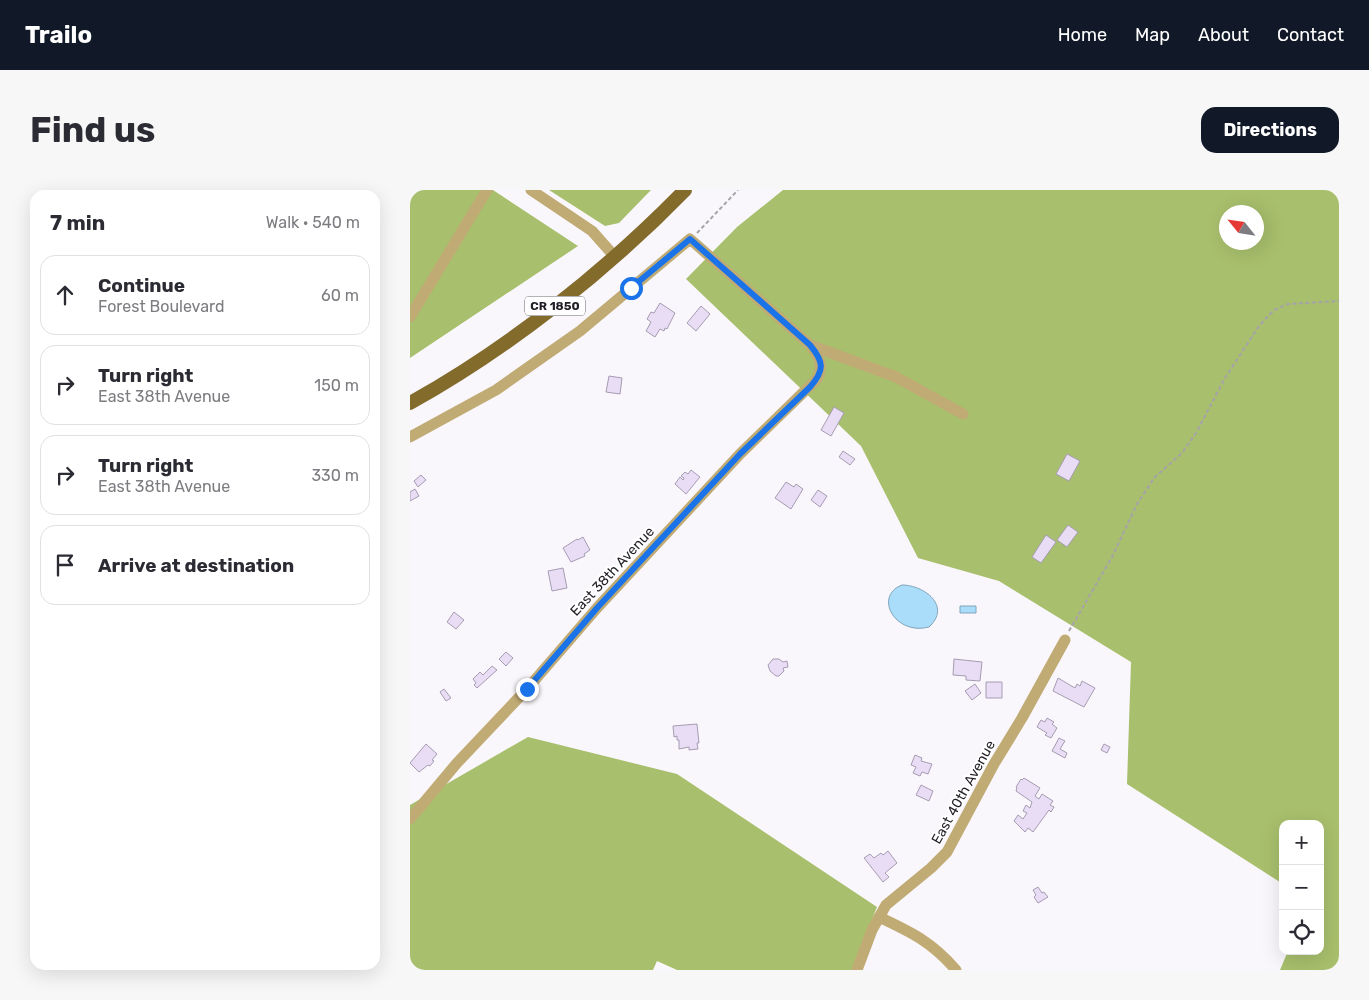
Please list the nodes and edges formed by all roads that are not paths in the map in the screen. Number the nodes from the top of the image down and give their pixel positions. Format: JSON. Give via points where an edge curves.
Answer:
{"nodes":[{"id":1,"x":487,"y":190,"type":"edge"},
{"id":2,"x":531,"y":190,"type":"edge"},
{"id":3,"x":686,"y":190,"type":"edge"},
{"id":4,"x":615,"y":257,"type":"junction"},
{"id":5,"x":410,"y":317,"type":"edge"},
{"id":6,"x":810,"y":345,"type":"junction"},
{"id":7,"x":410,"y":403,"type":"edge"},
{"id":8,"x":963,"y":414,"type":"dead end"},
{"id":9,"x":410,"y":437,"type":"edge"},
{"id":10,"x":1065,"y":640,"type":"road end"},
{"id":11,"x":410,"y":819,"type":"edge"},
{"id":12,"x":879,"y":917,"type":"junction"},
{"id":13,"x":856,"y":970,"type":"edge"},
{"id":14,"x":956,"y":970,"type":"edge"}],
"edges":[{"from":1,"to":5,"type":"street"},
{"from":2,"to":4,"type":"street","via":[[592,232]]},
{"from":3,"to":4,"type":"main road","number":"CR 1850"},
{"from":4,"to":7,"type":"main road","number":"CR 1850","via":[[506,342]]},
{"from":6,"to":8,"type":"street","name":"East 38th Avenue","via":[[896,377]]},
{"from":6,"to":9,"type":"street","name":"East 38th Avenue","via":[[690,239],[580,332],[496,390]]},
{"from":6,"to":11,"type":"street","name":"East 38th Avenue","via":[[820,360],[817,379],[740,454],[597,608]]},
{"from":10,"to":12,"type":"street","name":"East 40th Avenue","via":[[947,852],[893,898]]},
{"from":12,"to":13,"type":"street","name":"East 40th Avenue"},
{"from":12,"to":14,"type":"street","via":[[931,944]]}]}
